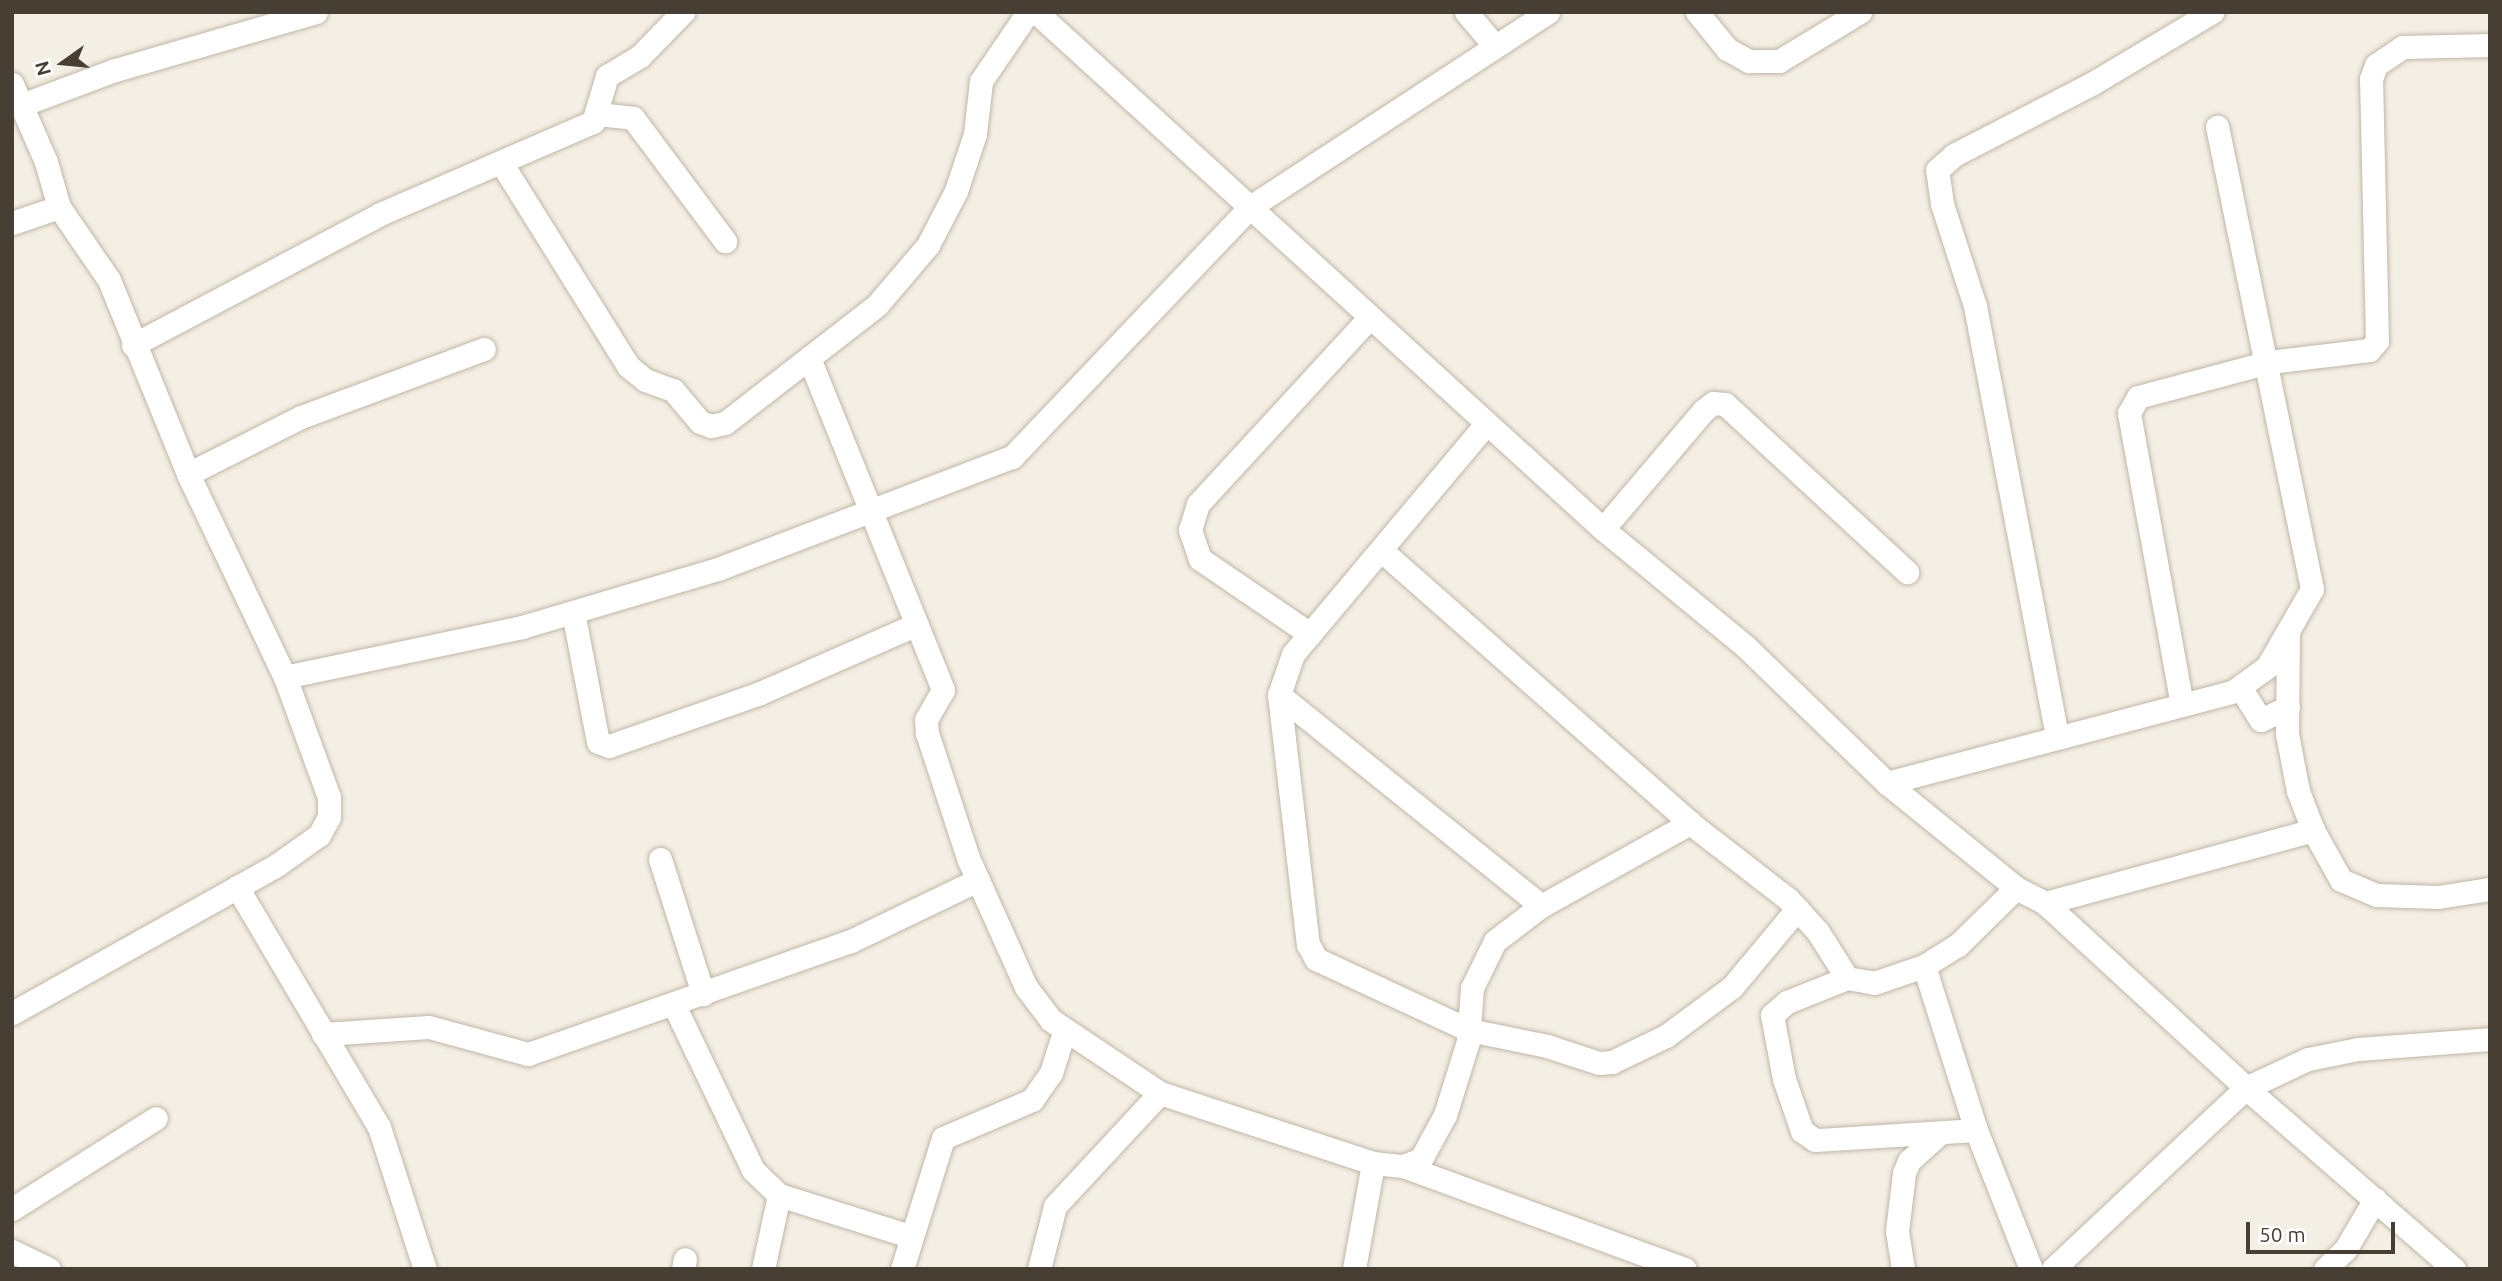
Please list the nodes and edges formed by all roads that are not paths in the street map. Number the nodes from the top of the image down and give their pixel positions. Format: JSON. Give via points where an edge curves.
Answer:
{"nodes":[{"id":1,"x":316,"y":12,"type":"edge"},
{"id":2,"x":683,"y":12,"type":"edge"},
{"id":3,"x":1028,"y":12,"type":"edge"},
{"id":4,"x":1036,"y":12,"type":"edge"},
{"id":5,"x":1466,"y":12,"type":"edge"},
{"id":6,"x":1548,"y":12,"type":"edge"},
{"id":7,"x":1697,"y":12,"type":"edge"},
{"id":8,"x":1860,"y":12,"type":"edge"},
{"id":9,"x":2212,"y":12,"type":"edge"},
{"id":10,"x":2490,"y":45,"type":"edge"},
{"id":11,"x":1494,"y":46,"type":"junction"},
{"id":12,"x":12,"y":84,"type":"edge"},
{"id":13,"x":24,"y":104,"type":"junction"},
{"id":14,"x":597,"y":114,"type":"junction"},
{"id":15,"x":2217,"y":127,"type":"dead end"},
{"id":16,"x":502,"y":164,"type":"junction"},
{"id":17,"x":59,"y":206,"type":"junction"},
{"id":18,"x":1250,"y":208,"type":"junction"},
{"id":19,"x":12,"y":223,"type":"edge"},
{"id":20,"x":725,"y":241,"type":"dead end"},
{"id":21,"x":1368,"y":319,"type":"junction"},
{"id":22,"x":133,"y":345,"type":"junction"},
{"id":23,"x":484,"y":349,"type":"dead end"},
{"id":24,"x":809,"y":358,"type":"junction"},
{"id":25,"x":2269,"y":362,"type":"junction"},
{"id":26,"x":1486,"y":424,"type":"junction"},
{"id":27,"x":188,"y":474,"type":"junction"},
{"id":28,"x":872,"y":509,"type":"junction"},
{"id":29,"x":1603,"y":529,"type":"junction"},
{"id":30,"x":1382,"y":551,"type":"junction"},
{"id":31,"x":1907,"y":572,"type":"dead end"},
{"id":32,"x":573,"y":611,"type":"junction"},
{"id":33,"x":917,"y":624,"type":"junction"},
{"id":34,"x":1310,"y":634,"type":"junction"},
{"id":35,"x":2288,"y":636,"type":"junction"},
{"id":36,"x":285,"y":677,"type":"junction"},
{"id":37,"x":2240,"y":687,"type":"junction"},
{"id":38,"x":1279,"y":695,"type":"junction"},
{"id":39,"x":2182,"y":705,"type":"junction"},
{"id":40,"x":2288,"y":707,"type":"junction"},
{"id":41,"x":2057,"y":736,"type":"junction"},
{"id":42,"x":1887,"y":783,"type":"junction"},
{"id":43,"x":1689,"y":823,"type":"junction"},
{"id":44,"x":2313,"y":830,"type":"junction"},
{"id":45,"x":660,"y":859,"type":"dead end"},
{"id":46,"x":978,"y":880,"type":"junction"},
{"id":47,"x":237,"y":887,"type":"junction"},
{"id":48,"x":2016,"y":887,"type":"junction"},
{"id":49,"x":2490,"y":889,"type":"edge"},
{"id":50,"x":2045,"y":902,"type":"junction"},
{"id":51,"x":1541,"y":906,"type":"junction"},
{"id":52,"x":1797,"y":909,"type":"junction"},
{"id":53,"x":1924,"y":966,"type":"junction"},
{"id":54,"x":1847,"y":978,"type":"junction"},
{"id":55,"x":703,"y":994,"type":"junction"},
{"id":56,"x":674,"y":1005,"type":"junction"},
{"id":57,"x":12,"y":1013,"type":"edge"},
{"id":58,"x":1469,"y":1030,"type":"junction"},
{"id":59,"x":1064,"y":1032,"type":"junction"},
{"id":60,"x":323,"y":1034,"type":"junction"},
{"id":61,"x":2490,"y":1039,"type":"edge"},
{"id":62,"x":2246,"y":1088,"type":"junction"},
{"id":63,"x":1160,"y":1093,"type":"junction"},
{"id":64,"x":156,"y":1118,"type":"dead end"},
{"id":65,"x":1976,"y":1130,"type":"junction"},
{"id":66,"x":1940,"y":1133,"type":"junction"},
{"id":67,"x":1373,"y":1163,"type":"junction"},
{"id":68,"x":1403,"y":1166,"type":"junction"},
{"id":69,"x":779,"y":1195,"type":"junction"},
{"id":70,"x":2375,"y":1199,"type":"junction"},
{"id":71,"x":12,"y":1209,"type":"edge"},
{"id":72,"x":910,"y":1236,"type":"junction"},
{"id":73,"x":12,"y":1251,"type":"edge"},
{"id":74,"x":1900,"y":1268,"type":"edge"},
{"id":75,"x":49,"y":1269,"type":"edge"},
{"id":76,"x":425,"y":1269,"type":"edge"},
{"id":77,"x":763,"y":1269,"type":"edge"},
{"id":78,"x":901,"y":1269,"type":"edge"},
{"id":79,"x":1039,"y":1269,"type":"edge"},
{"id":80,"x":1354,"y":1269,"type":"edge"},
{"id":81,"x":1685,"y":1269,"type":"edge"},
{"id":82,"x":2031,"y":1269,"type":"edge"},
{"id":83,"x":2053,"y":1269,"type":"edge"},
{"id":84,"x":2325,"y":1269,"type":"edge"},
{"id":85,"x":2454,"y":1269,"type":"edge"}],
"edges":[{"from":1,"to":13,"type":"street","via":[[141,61]]},
{"from":2,"to":14,"type":"street","via":[[640,56],[607,76]]},
{"from":3,"to":24,"type":"street","via":[[981,80],[971,146],[956,191],[928,245],[877,305]]},
{"from":4,"to":18,"type":"street"},
{"from":5,"to":11,"type":"street"},
{"from":6,"to":11,"type":"street"},
{"from":7,"to":8,"type":"street","via":[[1727,49],[1749,61],[1779,61]]},
{"from":9,"to":41,"type":"street","via":[[2093,83],[1954,155],[1937,170],[1942,204],[1975,306]]},
{"from":10,"to":25,"type":"street","via":[[2403,47],[2376,65],[2371,79],[2377,341],[2369,350]]},
{"from":11,"to":18,"type":"street"},
{"from":12,"to":13,"type":"street"},
{"from":13,"to":17,"type":"street"},
{"from":14,"to":16,"type":"street","via":[[584,127]]},
{"from":14,"to":20,"type":"street","via":[[633,118]]},
{"from":15,"to":25,"type":"street"},
{"from":16,"to":22,"type":"street","via":[[380,214]]},
{"from":16,"to":24,"type":"street","via":[[628,366],[645,380],[673,390],[700,422],[711,426],[725,423]]},
{"from":17,"to":19,"type":"street"},
{"from":17,"to":22,"type":"street","via":[[109,280]]},
{"from":18,"to":21,"type":"street"},
{"from":18,"to":28,"type":"street","via":[[1012,457]]},
{"from":21,"to":26,"type":"street"},
{"from":21,"to":34,"type":"street","via":[[1198,504],[1190,530],[1200,559]]},
{"from":22,"to":27,"type":"street"},
{"from":23,"to":27,"type":"street","via":[[301,417]]},
{"from":24,"to":28,"type":"street"},
{"from":25,"to":35,"type":"street","via":[[2312,589]]},
{"from":25,"to":39,"type":"street","via":[[2138,397],[2129,413]]},
{"from":26,"to":29,"type":"street"},
{"from":26,"to":30,"type":"street"},
{"from":27,"to":36,"type":"street"},
{"from":28,"to":32,"type":"street","via":[[718,569]]},
{"from":28,"to":33,"type":"street"},
{"from":29,"to":31,"type":"street","via":[[1703,411],[1713,403],[1725,404]]},
{"from":29,"to":42,"type":"street","via":[[1746,647]]},
{"from":30,"to":34,"type":"street"},
{"from":30,"to":43,"type":"street"},
{"from":32,"to":33,"type":"street","via":[[598,742],[609,746],[760,693]]},
{"from":32,"to":36,"type":"street","via":[[522,627]]},
{"from":33,"to":46,"type":"street","via":[[943,690],[926,720],[927,733]]},
{"from":34,"to":38,"type":"street","via":[[1293,654]]},
{"from":35,"to":37,"type":"street","via":[[2267,667]]},
{"from":35,"to":40,"type":"street"},
{"from":36,"to":47,"type":"street","via":[[329,797],[329,817],[319,835]]},
{"from":37,"to":39,"type":"street"},
{"from":37,"to":40,"type":"street","via":[[2261,720]]},
{"from":38,"to":51,"type":"street"},
{"from":38,"to":58,"type":"street","via":[[1308,944],[1316,959]]},
{"from":39,"to":41,"type":"street"},
{"from":40,"to":44,"type":"street","via":[[2287,734],[2298,791]]},
{"from":41,"to":42,"type":"street"},
{"from":42,"to":48,"type":"street"},
{"from":43,"to":51,"type":"street"},
{"from":43,"to":52,"type":"street"},
{"from":44,"to":49,"type":"street","via":[[2342,880],[2358,889],[2377,895],[2438,897]]},
{"from":44,"to":50,"type":"street"},
{"from":45,"to":55,"type":"street"},
{"from":46,"to":55,"type":"street","via":[[851,941]]},
{"from":46,"to":59,"type":"street","via":[[1026,987]]},
{"from":47,"to":57,"type":"street"},
{"from":47,"to":60,"type":"street"},
{"from":48,"to":50,"type":"street"},
{"from":48,"to":53,"type":"street","via":[[1958,945]]},
{"from":50,"to":62,"type":"street"},
{"from":51,"to":58,"type":"street","via":[[1495,941],[1481,964],[1472,988]]},
{"from":52,"to":54,"type":"street"},
{"from":52,"to":58,"type":"street","via":[[1732,988],[1665,1035],[1612,1062],[1599,1063],[1547,1046]]},
{"from":53,"to":54,"type":"street","via":[[1874,984]]},
{"from":53,"to":65,"type":"street"},
{"from":54,"to":66,"type":"street","via":[[1787,1002],[1772,1015],[1784,1079],[1802,1131],[1828,1142]]},
{"from":55,"to":56,"type":"street"},
{"from":56,"to":60,"type":"street","via":[[521,1054],[429,1027]]},
{"from":56,"to":69,"type":"street","via":[[742,1153]]},
{"from":58,"to":68,"type":"street","via":[[1433,1144],[1421,1159]]},
{"from":59,"to":63,"type":"street"},
{"from":59,"to":72,"type":"street","via":[[1051,1073],[1032,1100],[952,1130],[943,1138]]},
{"from":60,"to":76,"type":"street","via":[[379,1128]]},
{"from":61,"to":62,"type":"street","via":[[2358,1049],[2308,1059]]},
{"from":62,"to":70,"type":"street"},
{"from":62,"to":83,"type":"street"},
{"from":63,"to":67,"type":"street"},
{"from":63,"to":79,"type":"street","via":[[1055,1206]]},
{"from":64,"to":71,"type":"street"},
{"from":65,"to":66,"type":"street"},
{"from":65,"to":82,"type":"street"},
{"from":66,"to":74,"type":"street","via":[[1909,1161],[1902,1180],[1897,1231]]},
{"from":67,"to":68,"type":"street"},
{"from":67,"to":80,"type":"street"},
{"from":68,"to":81,"type":"street"},
{"from":69,"to":72,"type":"street"},
{"from":69,"to":77,"type":"street"},
{"from":70,"to":84,"type":"street","via":[[2345,1250]]},
{"from":70,"to":85,"type":"street"},
{"from":72,"to":78,"type":"street"},
{"from":73,"to":75,"type":"street"}]}
